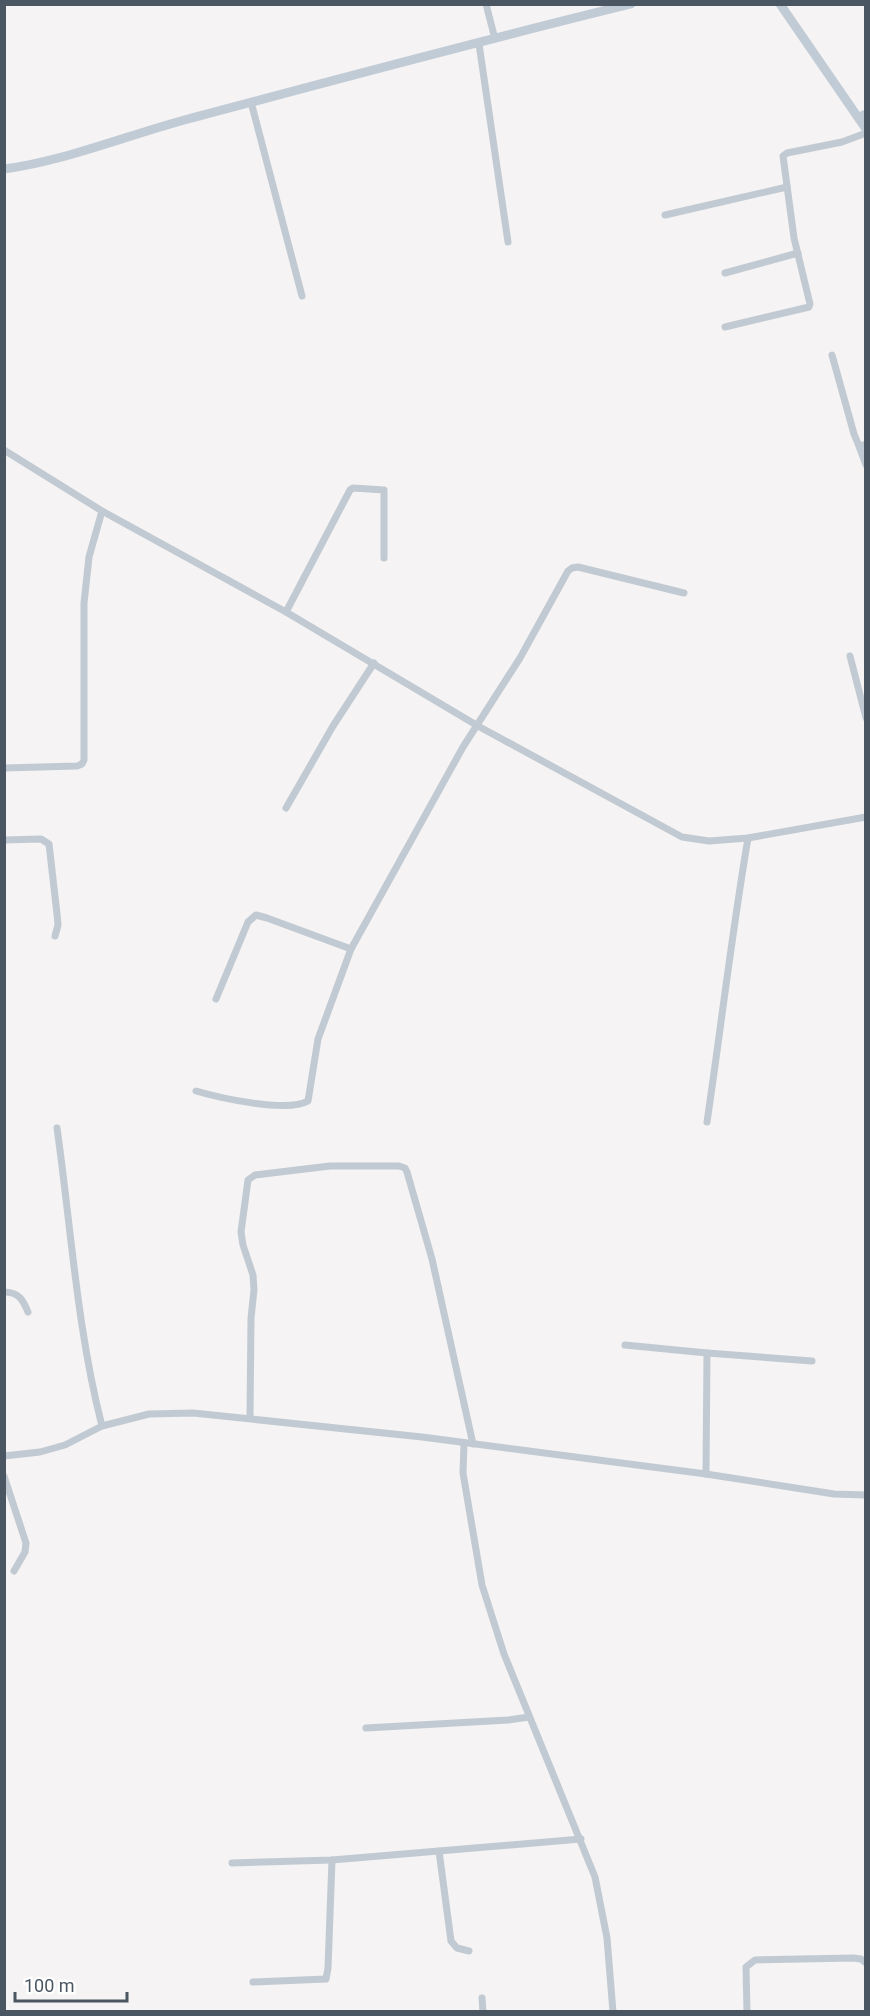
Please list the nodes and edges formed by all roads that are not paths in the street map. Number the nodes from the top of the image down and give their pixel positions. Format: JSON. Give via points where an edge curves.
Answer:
{"nodes":[{"id":1,"x":486,"y":4,"type":"edge"},
{"id":2,"x":631,"y":4,"type":"edge"},
{"id":3,"x":780,"y":4,"type":"edge"},
{"id":4,"x":495,"y":39,"type":"junction"},
{"id":5,"x":478,"y":44,"type":"junction"},
{"id":6,"x":251,"y":102,"type":"junction"},
{"id":7,"x":861,"y":115,"type":"edge"},
{"id":8,"x":866,"y":131,"type":"edge"},
{"id":9,"x":4,"y":169,"type":"edge"},
{"id":10,"x":787,"y":187,"type":"junction"},
{"id":11,"x":665,"y":215,"type":"dead end"},
{"id":12,"x":508,"y":242,"type":"dead end"},
{"id":13,"x":798,"y":254,"type":"junction"},
{"id":14,"x":724,"y":273,"type":"dead end"},
{"id":15,"x":302,"y":296,"type":"dead end"},
{"id":16,"x":725,"y":327,"type":"dead end"},
{"id":17,"x":832,"y":355,"type":"dead end"},
{"id":18,"x":862,"y":445,"type":"edge"},
{"id":19,"x":4,"y":450,"type":"edge"},
{"id":20,"x":866,"y":465,"type":"edge"},
{"id":21,"x":102,"y":511,"type":"junction"},
{"id":22,"x":384,"y":558,"type":"dead end"},
{"id":23,"x":684,"y":593,"type":"dead end"},
{"id":24,"x":286,"y":612,"type":"junction"},
{"id":25,"x":850,"y":656,"type":"dead end"},
{"id":26,"x":374,"y":663,"type":"junction"},
{"id":27,"x":866,"y":718,"type":"edge"},
{"id":28,"x":478,"y":726,"type":"junction"},
{"id":29,"x":4,"y":768,"type":"edge"},
{"id":30,"x":286,"y":808,"type":"dead end"},
{"id":31,"x":866,"y":817,"type":"edge"},
{"id":32,"x":748,"y":838,"type":"junction"},
{"id":33,"x":4,"y":840,"type":"edge"},
{"id":34,"x":55,"y":936,"type":"dead end"},
{"id":35,"x":351,"y":949,"type":"junction"},
{"id":36,"x":216,"y":999,"type":"dead end"},
{"id":37,"x":196,"y":1091,"type":"dead end"},
{"id":38,"x":707,"y":1122,"type":"dead end"},
{"id":39,"x":57,"y":1128,"type":"dead end"},
{"id":40,"x":4,"y":1292,"type":"edge"},
{"id":41,"x":28,"y":1312,"type":"dead end"},
{"id":42,"x":625,"y":1345,"type":"dead end"},
{"id":43,"x":707,"y":1353,"type":"junction"},
{"id":44,"x":812,"y":1361,"type":"dead end"},
{"id":45,"x":250,"y":1418,"type":"junction"},
{"id":46,"x":102,"y":1426,"type":"junction"},
{"id":47,"x":464,"y":1443,"type":"junction"},
{"id":48,"x":473,"y":1444,"type":"junction"},
{"id":49,"x":4,"y":1456,"type":"edge"},
{"id":50,"x":706,"y":1474,"type":"junction"},
{"id":51,"x":4,"y":1476,"type":"edge"},
{"id":52,"x":866,"y":1495,"type":"edge"},
{"id":53,"x":14,"y":1570,"type":"dead end"},
{"id":54,"x":529,"y":1717,"type":"junction"},
{"id":55,"x":366,"y":1728,"type":"dead end"},
{"id":56,"x":581,"y":1839,"type":"junction"},
{"id":57,"x":439,"y":1851,"type":"junction"},
{"id":58,"x":332,"y":1860,"type":"junction"},
{"id":59,"x":232,"y":1863,"type":"dead end"},
{"id":60,"x":469,"y":1952,"type":"dead end"},
{"id":61,"x":866,"y":1963,"type":"edge"},
{"id":62,"x":253,"y":1982,"type":"dead end"},
{"id":63,"x":482,"y":1998,"type":"dead end"},
{"id":64,"x":483,"y":2012,"type":"edge"},
{"id":65,"x":613,"y":2012,"type":"edge"},
{"id":66,"x":747,"y":2012,"type":"edge"}],
"edges":[{"from":1,"to":4,"type":"street"},
{"from":2,"to":4,"type":"main road"},
{"from":3,"to":7,"type":"main road"},
{"from":4,"to":5,"type":"main road"},
{"from":5,"to":6,"type":"main road"},
{"from":5,"to":12,"type":"street"},
{"from":6,"to":9,"type":"main road","via":[[37,164]]},
{"from":6,"to":15,"type":"street"},
{"from":7,"to":8,"type":"main road"},
{"from":8,"to":10,"type":"street","via":[[842,142],[785,154]]},
{"from":10,"to":11,"type":"street"},
{"from":10,"to":13,"type":"street"},
{"from":13,"to":14,"type":"street"},
{"from":13,"to":16,"type":"street","via":[[809,307]]},
{"from":17,"to":18,"type":"street"},
{"from":18,"to":20,"type":"street"},
{"from":19,"to":21,"type":"street"},
{"from":21,"to":24,"type":"street"},
{"from":21,"to":29,"type":"street","via":[[89,557],[84,603],[84,760],[77,766]]},
{"from":22,"to":24,"type":"street","via":[[384,490],[353,488]]},
{"from":23,"to":28,"type":"street","via":[[572,568]]},
{"from":24,"to":26,"type":"street"},
{"from":25,"to":27,"type":"street"},
{"from":26,"to":28,"type":"street"},
{"from":26,"to":30,"type":"street"},
{"from":28,"to":32,"type":"street","via":[[682,837],[709,841]]},
{"from":28,"to":35,"type":"street"},
{"from":31,"to":32,"type":"street"},
{"from":32,"to":38,"type":"street"},
{"from":33,"to":34,"type":"street","via":[[41,839],[49,844],[58,925]]},
{"from":35,"to":36,"type":"street","via":[[256,915],[248,921]]},
{"from":35,"to":37,"type":"street","via":[[318,1039],[308,1101],[277,1105]]},
{"from":39,"to":46,"type":"street","via":[[84,1334]]},
{"from":40,"to":41,"type":"street","via":[[20,1296]]},
{"from":42,"to":43,"type":"street"},
{"from":43,"to":44,"type":"street"},
{"from":43,"to":50,"type":"street"},
{"from":45,"to":46,"type":"street","via":[[149,1414]]},
{"from":45,"to":47,"type":"street"},
{"from":45,"to":48,"type":"street","via":[[254,1302],[241,1232],[248,1180],[255,1175],[330,1166],[399,1166],[405,1168],[429,1248]]},
{"from":46,"to":49,"type":"street","via":[[40,1452]]},
{"from":47,"to":48,"type":"street"},
{"from":47,"to":54,"type":"street","via":[[465,1493],[482,1585]]},
{"from":48,"to":50,"type":"street"},
{"from":50,"to":52,"type":"street","via":[[834,1494]]},
{"from":51,"to":53,"type":"street","via":[[26,1543]]},
{"from":54,"to":55,"type":"street"},
{"from":54,"to":56,"type":"street"},
{"from":56,"to":57,"type":"street"},
{"from":56,"to":65,"type":"street","via":[[603,1912]]},
{"from":57,"to":58,"type":"street"},
{"from":57,"to":60,"type":"street","via":[[451,1941]]},
{"from":58,"to":59,"type":"street"},
{"from":58,"to":62,"type":"street","via":[[328,1975]]},
{"from":61,"to":66,"type":"street","via":[[853,1958],[754,1960],[746,1967]]},
{"from":63,"to":64,"type":"street"}]}
